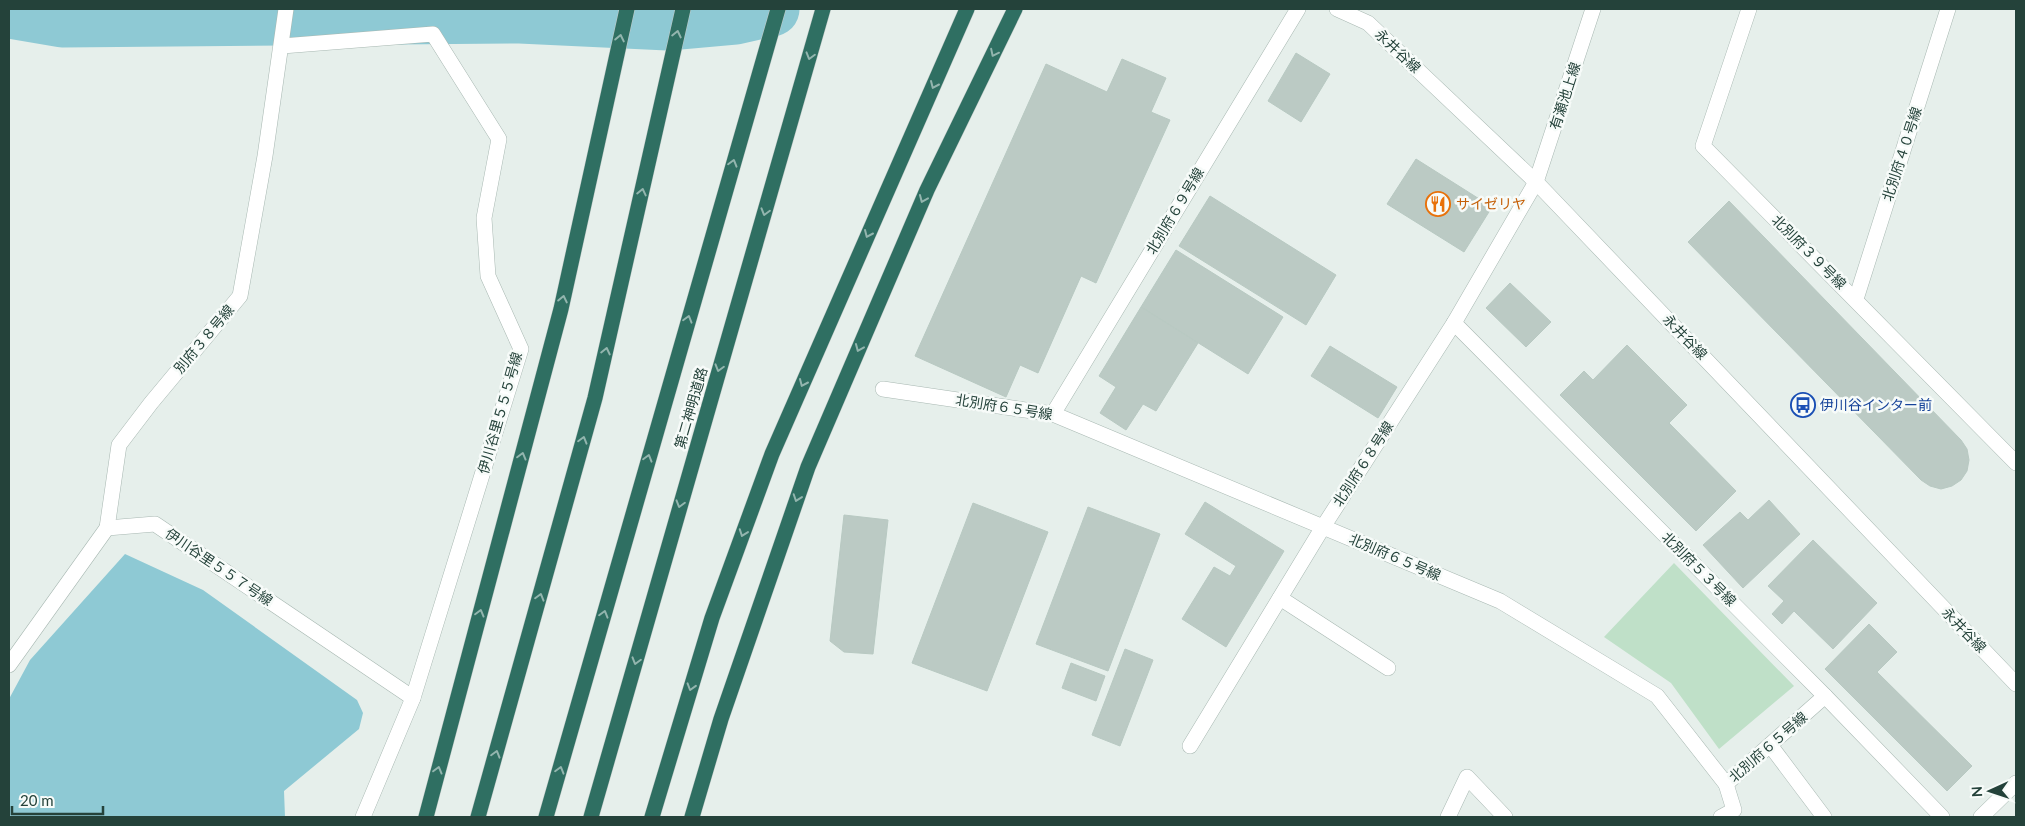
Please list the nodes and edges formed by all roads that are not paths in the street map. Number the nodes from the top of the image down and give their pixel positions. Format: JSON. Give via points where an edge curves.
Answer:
{"nodes":[{"id":1,"x":286,"y":9,"type":"edge"},
{"id":2,"x":627,"y":9,"type":"edge"},
{"id":3,"x":683,"y":9,"type":"edge"},
{"id":4,"x":778,"y":9,"type":"edge"},
{"id":5,"x":824,"y":9,"type":"edge"},
{"id":6,"x":967,"y":9,"type":"edge"},
{"id":7,"x":1015,"y":9,"type":"edge"},
{"id":8,"x":1298,"y":9,"type":"edge"},
{"id":9,"x":1338,"y":9,"type":"edge"},
{"id":10,"x":1593,"y":9,"type":"edge"},
{"id":11,"x":1748,"y":9,"type":"edge"},
{"id":12,"x":1948,"y":9,"type":"edge"},
{"id":13,"x":282,"y":46,"type":"junction"},
{"id":14,"x":1536,"y":182,"type":"junction"},
{"id":15,"x":1856,"y":299,"type":"junction"},
{"id":16,"x":1454,"y":323,"type":"junction"},
{"id":17,"x":883,"y":389,"type":"dead end"},
{"id":18,"x":1053,"y":414,"type":"junction"},
{"id":19,"x":2016,"y":463,"type":"edge"},
{"id":20,"x":1323,"y":527,"type":"junction"},
{"id":21,"x":107,"y":528,"type":"junction"},
{"id":22,"x":1280,"y":598,"type":"junction"},
{"id":23,"x":9,"y":665,"type":"edge"},
{"id":24,"x":1388,"y":668,"type":"dead end"},
{"id":25,"x":2016,"y":684,"type":"edge"},
{"id":26,"x":1825,"y":696,"type":"junction"},
{"id":27,"x":414,"y":698,"type":"junction"},
{"id":28,"x":1770,"y":745,"type":"junction"},
{"id":29,"x":1190,"y":746,"type":"dead end"},
{"id":30,"x":2016,"y":783,"type":"edge"},
{"id":31,"x":1726,"y":784,"type":"junction"},
{"id":32,"x":363,"y":817,"type":"edge"},
{"id":33,"x":426,"y":817,"type":"edge"},
{"id":34,"x":478,"y":817,"type":"edge"},
{"id":35,"x":546,"y":817,"type":"edge"},
{"id":36,"x":591,"y":817,"type":"edge"},
{"id":37,"x":652,"y":817,"type":"edge"},
{"id":38,"x":692,"y":817,"type":"edge"},
{"id":39,"x":1448,"y":817,"type":"edge"},
{"id":40,"x":1505,"y":817,"type":"edge"},
{"id":41,"x":1721,"y":817,"type":"edge"},
{"id":42,"x":1824,"y":817,"type":"edge"},
{"id":43,"x":1942,"y":817,"type":"edge"},
{"id":44,"x":1981,"y":817,"type":"edge"}],
"edges":[{"from":1,"to":13,"type":"street"},
{"from":33,"to":2,"type":"highway","one_way":true,"via":[[561,309]]},
{"from":34,"to":3,"type":"highway","one_way":true,"via":[[595,398]]},
{"from":35,"to":4,"type":"highway","name":"第二神明道路","one_way":true},
{"from":5,"to":36,"type":"highway","name":"第二神明道路","one_way":true},
{"from":6,"to":37,"type":"highway","one_way":true,"via":[[772,454],[712,618]]},
{"from":7,"to":38,"type":"highway","one_way":true,"via":[[927,190],[808,467]]},
{"from":8,"to":18,"type":"street","name":"北別府６９号線"},
{"from":9,"to":14,"type":"street","name":"永井谷線","via":[[1368,23]]},
{"from":10,"to":14,"type":"street","name":"有瀬池上線"},
{"from":11,"to":15,"type":"street","name":"北別府３９号線","via":[[1703,146]]},
{"from":12,"to":15,"type":"street","name":"北別府４０号線"},
{"from":13,"to":21,"type":"street","name":"別府３８号線","via":[[240,296],[119,445]]},
{"from":13,"to":27,"type":"street","name":"伊川谷里５５５号線","via":[[433,34],[499,139],[484,218],[488,276],[521,349]]},
{"from":14,"to":16,"type":"street","name":"北別府６８号線"},
{"from":14,"to":25,"type":"street","name":"永井谷線"},
{"from":15,"to":19,"type":"street","name":"北別府３９号線"},
{"from":16,"to":20,"type":"street","name":"北別府６８号線"},
{"from":16,"to":26,"type":"street","name":"北別府５３号線"},
{"from":17,"to":18,"type":"street","name":"北別府６５号線"},
{"from":18,"to":20,"type":"street","name":"北別府６５号線"},
{"from":20,"to":22,"type":"street","name":"北別府６８号線"},
{"from":20,"to":31,"type":"street","name":"北別府６５号線","via":[[1500,601],[1657,696]]},
{"from":21,"to":23,"type":"street"},
{"from":21,"to":27,"type":"street","name":"伊川谷里５５７号線","via":[[155,524]]},
{"from":22,"to":24,"type":"street"},
{"from":22,"to":29,"type":"street","name":"北別府６８号線"},
{"from":26,"to":28,"type":"street","name":"北別府６５号線"},
{"from":26,"to":43,"type":"street","name":"北別府５３号線"},
{"from":27,"to":32,"type":"street"},
{"from":28,"to":31,"type":"street","name":"北別府６５号線"},
{"from":28,"to":42,"type":"street"},
{"from":30,"to":44,"type":"street"},
{"from":31,"to":41,"type":"street","via":[[1734,810]]},
{"from":39,"to":40,"type":"street","via":[[1467,776]]}]}
